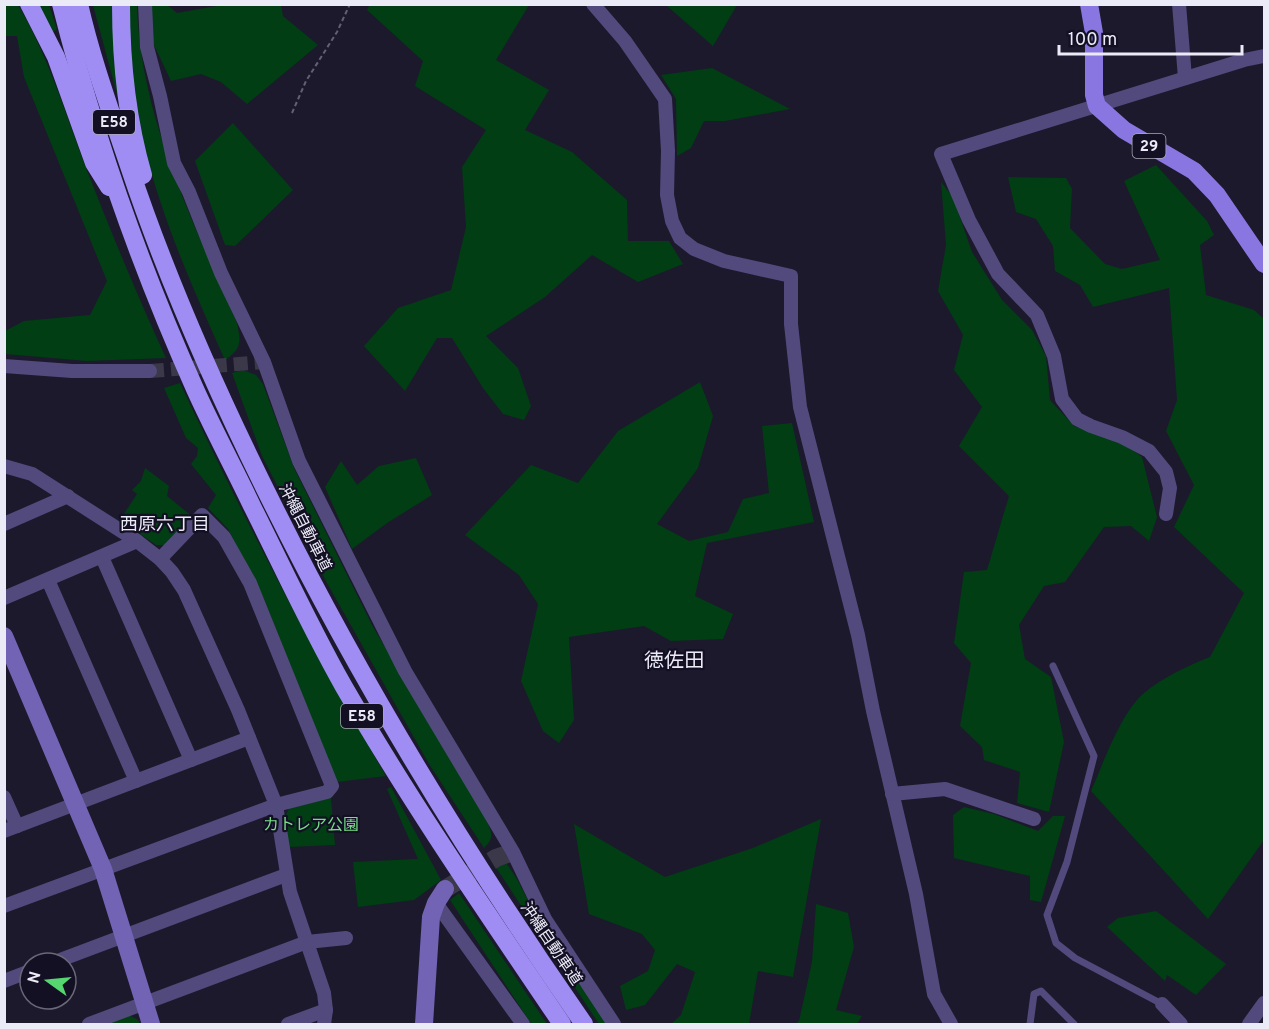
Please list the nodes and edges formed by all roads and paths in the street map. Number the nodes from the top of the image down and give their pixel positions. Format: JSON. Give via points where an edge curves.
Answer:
{"nodes":[{"id":1,"x":29,"y":4,"type":"edge"},
{"id":2,"x":61,"y":4,"type":"edge"},
{"id":3,"x":79,"y":4,"type":"edge"},
{"id":4,"x":121,"y":4,"type":"edge"},
{"id":5,"x":145,"y":4,"type":"edge"},
{"id":6,"x":350,"y":4,"type":"edge"},
{"id":7,"x":593,"y":4,"type":"edge"},
{"id":8,"x":1089,"y":4,"type":"edge"},
{"id":9,"x":1179,"y":4,"type":"edge"},
{"id":10,"x":1264,"y":56,"type":"edge"},
{"id":11,"x":1185,"y":78,"type":"junction"},
{"id":12,"x":1097,"y":106,"type":"junction"},
{"id":13,"x":292,"y":113,"type":"dead end"},
{"id":14,"x":126,"y":214,"type":"junction"},
{"id":15,"x":153,"y":237,"type":"junction"},
{"id":16,"x":1264,"y":264,"type":"edge"},
{"id":17,"x":4,"y":366,"type":"edge"},
{"id":18,"x":150,"y":371,"type":"tunnel mouth"},
{"id":19,"x":4,"y":466,"type":"edge"},
{"id":20,"x":68,"y":496,"type":"junction"},
{"id":21,"x":1166,"y":514,"type":"dead end"},
{"id":22,"x":4,"y":524,"type":"edge"},
{"id":23,"x":136,"y":541,"type":"junction"},
{"id":24,"x":102,"y":557,"type":"junction"},
{"id":25,"x":160,"y":559,"type":"junction"},
{"id":26,"x":48,"y":580,"type":"junction"},
{"id":27,"x":4,"y":598,"type":"edge"},
{"id":28,"x":4,"y":636,"type":"edge"},
{"id":29,"x":1053,"y":666,"type":"dead end"},
{"id":30,"x":249,"y":738,"type":"junction"},
{"id":31,"x":191,"y":760,"type":"junction"},
{"id":32,"x":136,"y":781,"type":"junction"},
{"id":33,"x":892,"y":794,"type":"junction"},
{"id":34,"x":4,"y":797,"type":"edge"},
{"id":35,"x":76,"y":803,"type":"junction"},
{"id":36,"x":276,"y":805,"type":"junction"},
{"id":37,"x":1034,"y":819,"type":"dead end"},
{"id":38,"x":11,"y":828,"type":"edge"},
{"id":39,"x":103,"y":869,"type":"junction"},
{"id":40,"x":286,"y":875,"type":"junction"},
{"id":41,"x":441,"y":896,"type":"joint"},
{"id":42,"x":4,"y":906,"type":"edge"},
{"id":43,"x":124,"y":936,"type":"junction"},
{"id":44,"x":346,"y":938,"type":"dead end"},
{"id":45,"x":307,"y":942,"type":"junction"},
{"id":46,"x":78,"y":953,"type":"edge"},
{"id":47,"x":145,"y":1003,"type":"junction"},
{"id":48,"x":1264,"y":1003,"type":"edge"},
{"id":49,"x":1162,"y":1004,"type":"joint"},
{"id":50,"x":325,"y":1017,"type":"edge"},
{"id":51,"x":89,"y":1024,"type":"edge"},
{"id":52,"x":151,"y":1024,"type":"edge"},
{"id":53,"x":288,"y":1024,"type":"edge"},
{"id":54,"x":424,"y":1024,"type":"edge"},
{"id":55,"x":523,"y":1024,"type":"edge"},
{"id":56,"x":562,"y":1024,"type":"edge"},
{"id":57,"x":584,"y":1024,"type":"edge"},
{"id":58,"x":614,"y":1024,"type":"edge"},
{"id":59,"x":951,"y":1024,"type":"edge"},
{"id":60,"x":1030,"y":1024,"type":"edge"},
{"id":61,"x":1074,"y":1024,"type":"edge"},
{"id":62,"x":1181,"y":1024,"type":"edge"},
{"id":63,"x":1249,"y":1024,"type":"edge"}],
"edges":[{"from":1,"to":14,"type":"highway","via":[[56,57],[94,163]]},
{"from":2,"to":14,"type":"highway","number":"E58"},
{"from":3,"to":15,"type":"highway","name":"沖縄自動車道","number":"E58"},
{"from":4,"to":15,"type":"highway","via":[[130,120],[149,195]]},
{"from":5,"to":58,"type":"street","via":[[147,47],[174,163],[264,362],[299,461],[405,671],[513,852],[545,919]]},
{"from":6,"to":13,"type":"path"},
{"from":7,"to":33,"type":"street","via":[[625,41],[665,99],[667,195],[672,221],[681,238],[694,249],[724,261],[791,276],[791,324],[800,407],[858,635]]},
{"from":8,"to":12,"type":"main road"},
{"from":9,"to":11,"type":"street"},
{"from":10,"to":11,"type":"street"},
{"from":11,"to":12,"type":"street"},
{"from":12,"to":16,"type":"main road","number":"29","via":[[1124,130],[1194,171],[1217,195]]},
{"from":12,"to":21,"type":"street","via":[[940,154],[998,274],[1037,315],[1054,356],[1062,399],[1077,419],[1149,451],[1166,472],[1170,488]]},
{"from":14,"to":56,"type":"highway","number":"E58","via":[[195,389],[344,685],[433,832]]},
{"from":15,"to":57,"type":"highway","name":"沖縄自動車道","number":"E58","via":[[224,406],[328,612],[448,821]]},
{"from":17,"to":18,"type":"street"},
{"from":19,"to":20,"type":"street","via":[[32,474]]},
{"from":20,"to":22,"type":"street"},
{"from":20,"to":23,"type":"street"},
{"from":23,"to":24,"type":"street"},
{"from":23,"to":25,"type":"street"},
{"from":24,"to":26,"type":"street"},
{"from":24,"to":31,"type":"street"},
{"from":25,"to":30,"type":"street","via":[[184,590]]},
{"from":25,"to":36,"type":"street","via":[[202,515],[224,537],[250,583],[332,786],[327,792]]},
{"from":26,"to":27,"type":"street"},
{"from":26,"to":32,"type":"street"},
{"from":28,"to":35,"type":"street"},
{"from":29,"to":49,"type":"lane","via":[[1094,756],[1067,862],[1047,915],[1053,934],[1056,943],[1075,958]]},
{"from":30,"to":31,"type":"street"},
{"from":30,"to":36,"type":"street"},
{"from":31,"to":32,"type":"street"},
{"from":32,"to":35,"type":"street"},
{"from":33,"to":37,"type":"street","via":[[945,789]]},
{"from":33,"to":59,"type":"street","via":[[934,994]]},
{"from":34,"to":38,"type":"street"},
{"from":35,"to":38,"type":"street"},
{"from":35,"to":39,"type":"street"},
{"from":36,"to":39,"type":"street"},
{"from":36,"to":40,"type":"street"},
{"from":39,"to":42,"type":"street"},
{"from":39,"to":43,"type":"street"},
{"from":40,"to":43,"type":"street"},
{"from":40,"to":45,"type":"street"},
{"from":41,"to":54,"type":"street","via":[[431,917]]},
{"from":41,"to":55,"type":"street"},
{"from":43,"to":46,"type":"street"},
{"from":43,"to":47,"type":"street"},
{"from":44,"to":45,"type":"street"},
{"from":45,"to":47,"type":"street"},
{"from":45,"to":50,"type":"street","via":[[321,979]]},
{"from":47,"to":51,"type":"street"},
{"from":47,"to":52,"type":"street"},
{"from":48,"to":63,"type":"street"},
{"from":49,"to":62,"type":"street"},
{"from":50,"to":53,"type":"street"},
{"from":60,"to":61,"type":"lane","via":[[1034,994],[1041,991]]}]}
